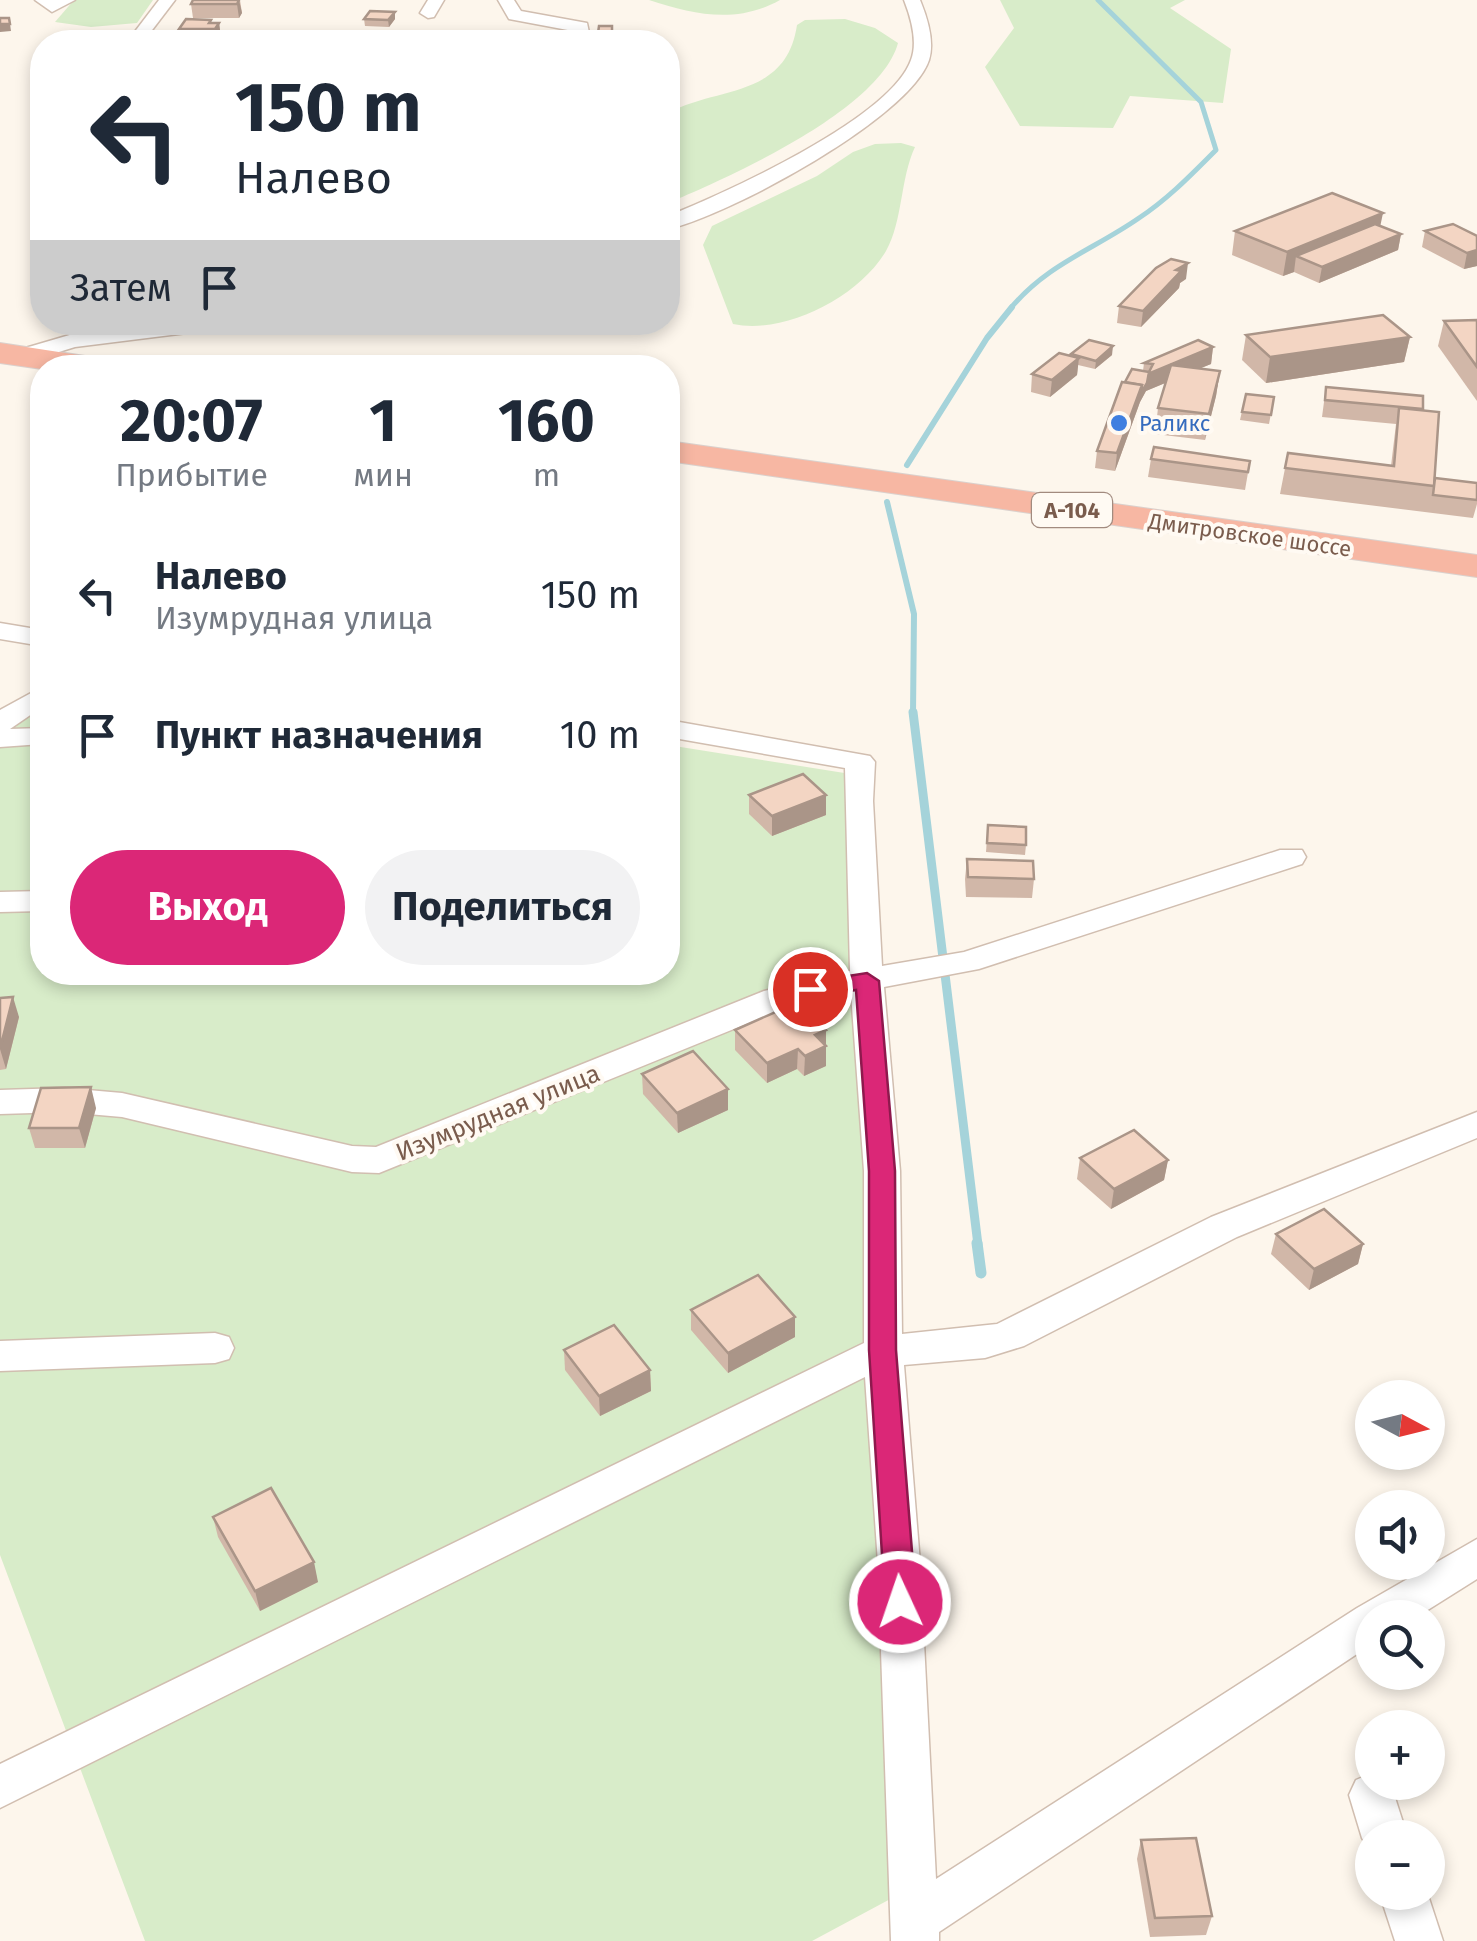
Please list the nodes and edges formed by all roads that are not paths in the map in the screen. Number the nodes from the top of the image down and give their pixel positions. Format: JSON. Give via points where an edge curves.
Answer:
{"nodes":[{"id":1,"x":43,"y":0,"type":"edge"},
{"id":2,"x":67,"y":0,"type":"edge"},
{"id":3,"x":167,"y":0,"type":"edge"},
{"id":4,"x":506,"y":0,"type":"edge"},
{"id":5,"x":912,"y":0,"type":"edge"},
{"id":6,"x":144,"y":30,"type":"edge"},
{"id":7,"x":581,"y":30,"type":"edge"},
{"id":8,"x":680,"y":218,"type":"edge"},
{"id":9,"x":118,"y":335,"type":"edge"},
{"id":10,"x":12,"y":355,"type":"edge"},
{"id":11,"x":680,"y":453,"type":"edge"},
{"id":12,"x":1477,"y":566,"type":"edge"},
{"id":13,"x":0,"y":631,"type":"edge"},
{"id":14,"x":30,"y":636,"type":"edge"},
{"id":15,"x":30,"y":703,"type":"edge"},
{"id":16,"x":0,"y":723,"type":"edge"},
{"id":17,"x":680,"y":731,"type":"edge"},
{"id":18,"x":30,"y":737,"type":"edge"},
{"id":19,"x":0,"y":738,"type":"edge"},
{"id":20,"x":1291,"y":857,"type":"dead end"},
{"id":21,"x":30,"y":901,"type":"edge"},
{"id":22,"x":0,"y":902,"type":"edge"},
{"id":23,"x":867,"y":981,"type":"junction"},
{"id":24,"x":0,"y":1102,"type":"edge"},
{"id":25,"x":1477,"y":1124,"type":"edge"},
{"id":26,"x":215,"y":1348,"type":"dead end"},
{"id":27,"x":883,"y":1350,"type":"junction"},
{"id":28,"x":0,"y":1356,"type":"edge"},
{"id":29,"x":1477,"y":1557,"type":"edge"},
{"id":30,"x":1406,"y":1600,"type":"edge"},
{"id":31,"x":1355,"y":1633,"type":"edge"},
{"id":32,"x":0,"y":1787,"type":"edge"},
{"id":33,"x":1409,"y":1910,"type":"edge"},
{"id":34,"x":914,"y":1931,"type":"edge"},
{"id":35,"x":1418,"y":1941,"type":"edge"}],
"edges":[{"from":1,"to":2,"type":"street","via":[[52,7]]},
{"from":3,"to":6,"type":"street"},
{"from":4,"to":7,"type":"street","via":[[515,15]]},
{"from":5,"to":8,"type":"street","via":[[922,36],[920,62],[908,82],[824,146]]},
{"from":9,"to":10,"type":"street"},
{"from":11,"to":12,"type":"highway","name":"Дмитровское шоссе","number":"А-104"},
{"from":13,"to":14,"type":"street"},
{"from":15,"to":16,"type":"street"},
{"from":17,"to":23,"type":"street","via":[[860,762]]},
{"from":18,"to":19,"type":"street"},
{"from":20,"to":23,"type":"street","name":"Изумрудная улица","via":[[968,962]]},
{"from":21,"to":22,"type":"street"},
{"from":23,"to":24,"type":"street","name":"Изумрудная улица","via":[[776,1000],[379,1160],[122,1105]]},
{"from":23,"to":27,"type":"street","via":[[882,1171]]},
{"from":25,"to":27,"type":"street","via":[[1224,1226],[1010,1335],[985,1343]]},
{"from":26,"to":28,"type":"street"},
{"from":27,"to":32,"type":"street"},
{"from":27,"to":34,"type":"street"},
{"from":29,"to":30,"type":"street"},
{"from":31,"to":34,"type":"street"},
{"from":33,"to":35,"type":"street"}]}
